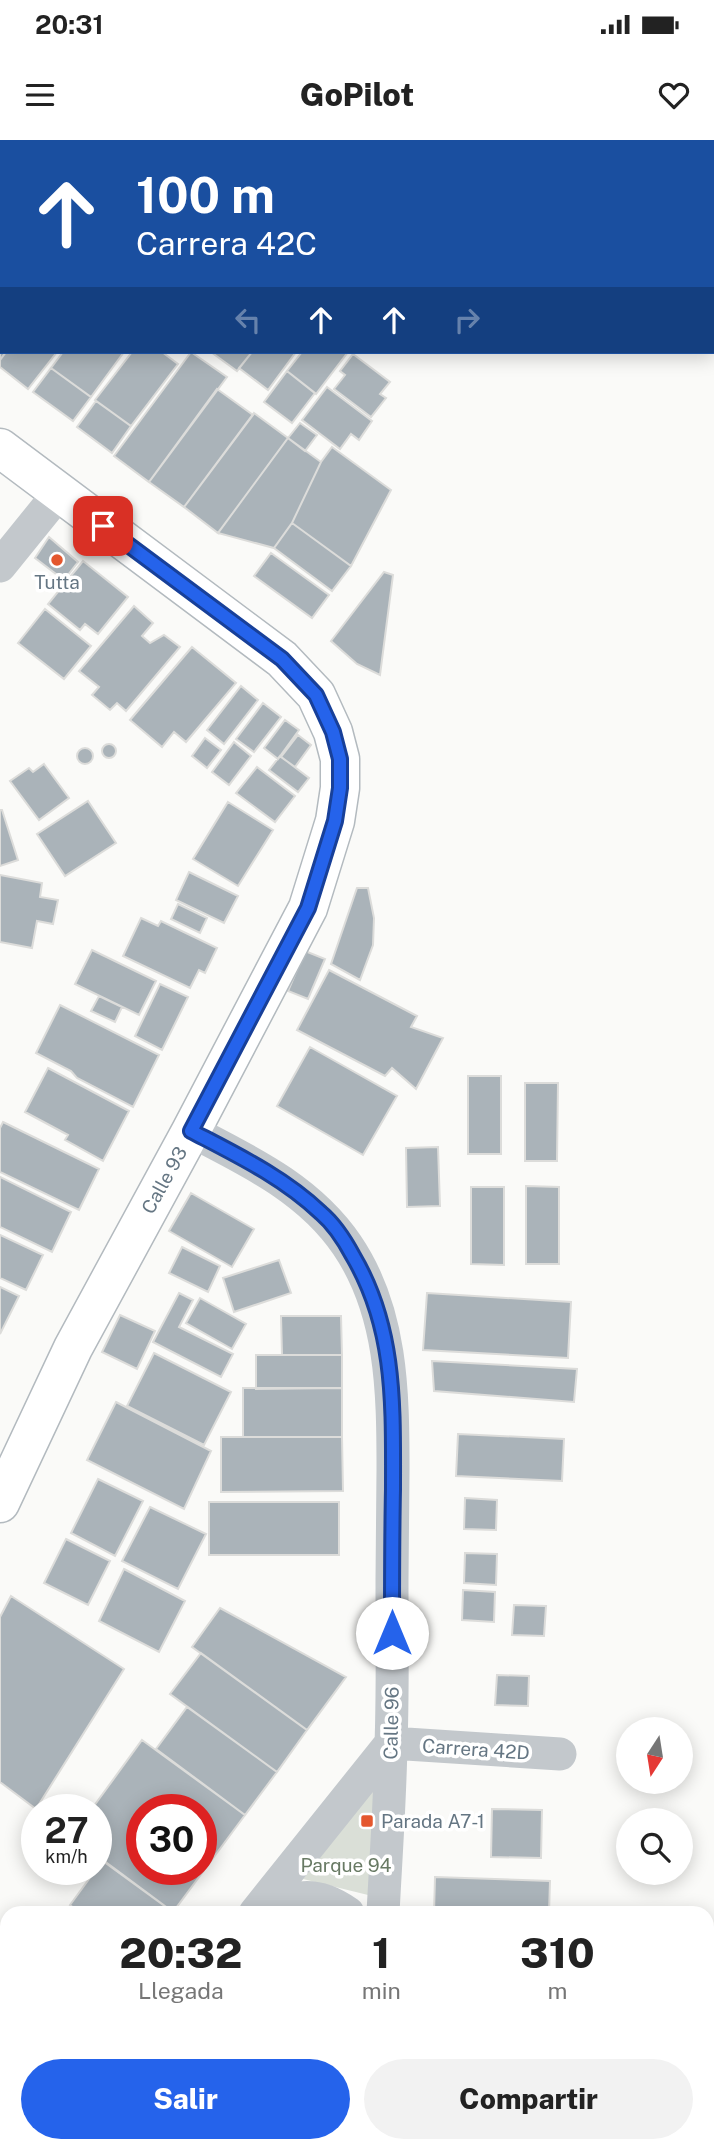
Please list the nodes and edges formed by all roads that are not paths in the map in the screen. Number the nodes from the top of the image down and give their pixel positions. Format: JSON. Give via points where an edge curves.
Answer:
{"nodes":[{"id":1,"x":0,"y":448,"type":"edge"},
{"id":2,"x":59,"y":493,"type":"junction"},
{"id":3,"x":0,"y":566,"type":"edge"},
{"id":4,"x":191,"y":1131,"type":"junction"},
{"id":5,"x":0,"y":1503,"type":"edge"},
{"id":6,"x":391,"y":1743,"type":"junction"},
{"id":7,"x":560,"y":1754,"type":"dead end"},
{"id":8,"x":263,"y":1906,"type":"edge"},
{"id":9,"x":272,"y":1906,"type":"edge"},
{"id":10,"x":336,"y":1906,"type":"edge"},
{"id":11,"x":383,"y":1906,"type":"edge"}],
"edges":[{"from":1,"to":2,"type":"street","name":"Calle 93"},
{"from":2,"to":3,"type":"street"},
{"from":2,"to":4,"type":"street","name":"Calle 93","via":[[282,659],[316,695],[340,759],[335,821],[308,908]]},
{"from":4,"to":5,"type":"street","name":"Calle 93","via":[[73,1348]]},
{"from":4,"to":6,"type":"street","name":"Calle 96","via":[[261,1168],[323,1214],[367,1280],[381,1318],[393,1411]]},
{"from":6,"to":7,"type":"street","name":"Carrera 42D"},
{"from":6,"to":8,"type":"street"},
{"from":6,"to":11,"type":"street","name":"Calle 96"},
{"from":9,"to":10,"type":"street","via":[[305,1896]]}]}
